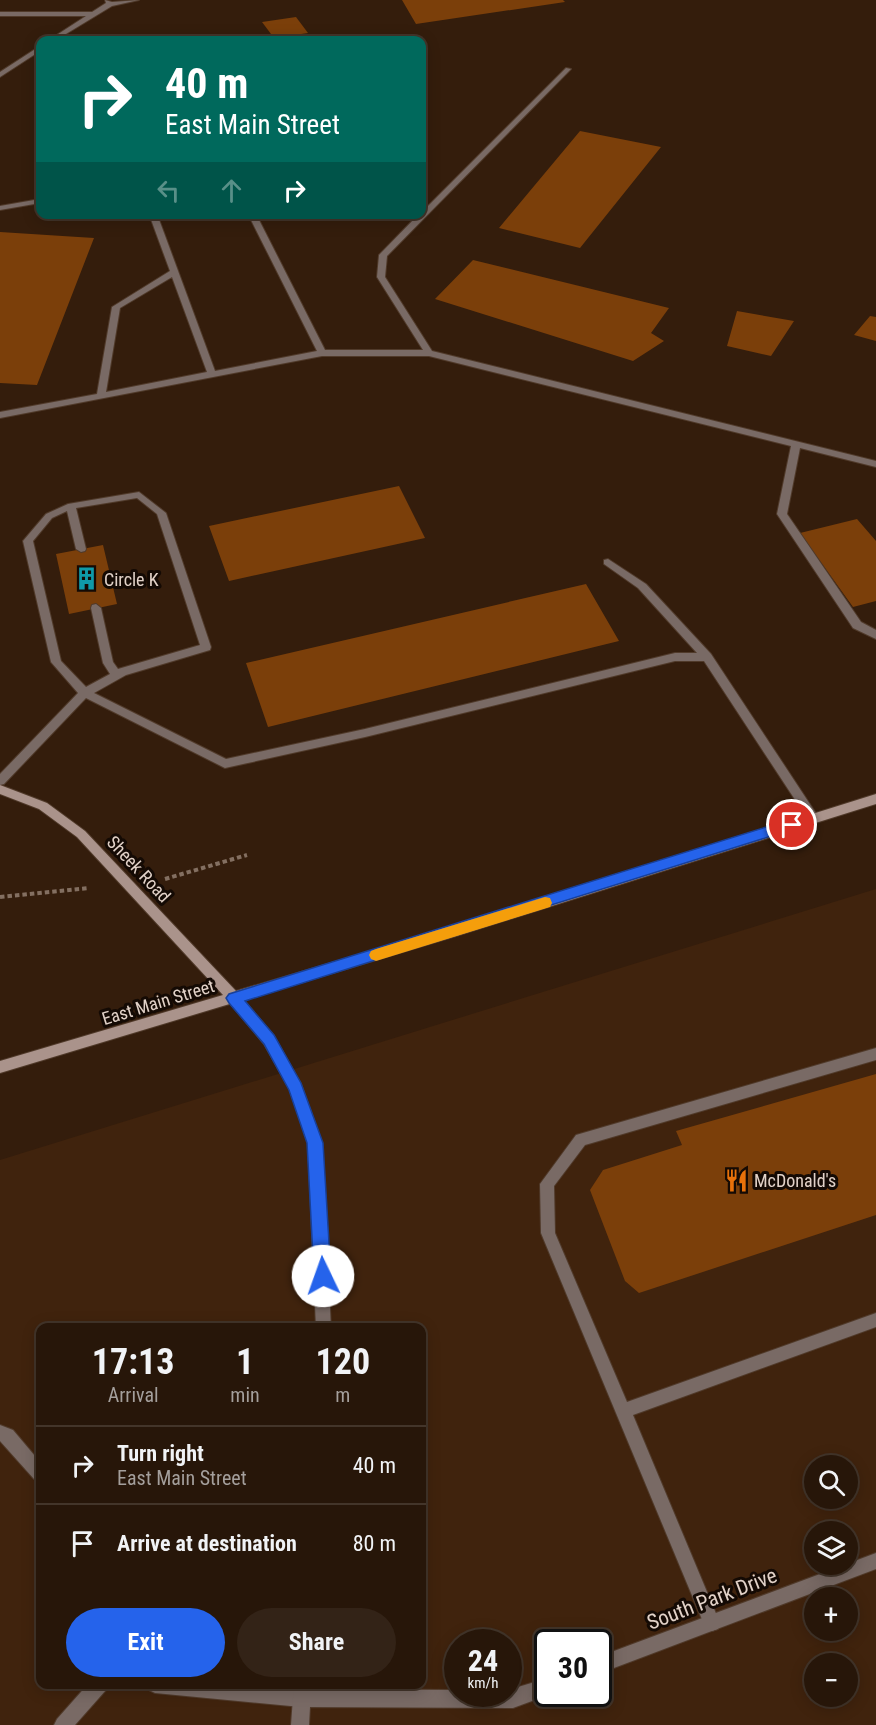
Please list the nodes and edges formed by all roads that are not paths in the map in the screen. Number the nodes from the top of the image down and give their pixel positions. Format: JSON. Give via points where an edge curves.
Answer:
{"nodes":[{"id":1,"x":136,"y":0,"type":"edge"},
{"id":2,"x":109,"y":2,"type":"edge"},
{"id":3,"x":0,"y":14,"type":"edge"},
{"id":4,"x":92,"y":14,"type":"junction"},
{"id":5,"x":58,"y":36,"type":"edge"},
{"id":6,"x":36,"y":51,"type":"edge"},
{"id":7,"x":568,"y":69,"type":"dead end"},
{"id":8,"x":0,"y":75,"type":"edge"},
{"id":9,"x":36,"y":202,"type":"edge"},
{"id":10,"x":0,"y":208,"type":"edge"},
{"id":11,"x":426,"y":212,"type":"edge"},
{"id":12,"x":155,"y":219,"type":"edge"},
{"id":13,"x":255,"y":219,"type":"edge"},
{"id":14,"x":419,"y":219,"type":"edge"},
{"id":15,"x":174,"y":272,"type":"junction"},
{"id":16,"x":322,"y":353,"type":"junction"},
{"id":17,"x":429,"y":353,"type":"junction"},
{"id":18,"x":212,"y":374,"type":"junction"},
{"id":19,"x":101,"y":395,"type":"junction"},
{"id":20,"x":0,"y":415,"type":"edge"},
{"id":21,"x":796,"y":444,"type":"junction"},
{"id":22,"x":876,"y":464,"type":"edge"},
{"id":23,"x":71,"y":506,"type":"junction"},
{"id":24,"x":81,"y":549,"type":"dead end"},
{"id":25,"x":608,"y":562,"type":"dead end"},
{"id":26,"x":96,"y":608,"type":"dead end"},
{"id":27,"x":876,"y":635,"type":"edge"},
{"id":28,"x":706,"y":657,"type":"junction"},
{"id":29,"x":117,"y":676,"type":"junction"},
{"id":30,"x":85,"y":693,"type":"junction"},
{"id":31,"x":0,"y":781,"type":"edge"},
{"id":32,"x":0,"y":789,"type":"edge"},
{"id":33,"x":876,"y":799,"type":"edge"},
{"id":34,"x":813,"y":818,"type":"junction"},
{"id":35,"x":234,"y":998,"type":"junction"},
{"id":36,"x":876,"y":1054,"type":"edge"},
{"id":37,"x":0,"y":1068,"type":"edge"},
{"id":38,"x":876,"y":1320,"type":"edge"},
{"id":39,"x":324,"y":1323,"type":"edge"},
{"id":40,"x":623,"y":1411,"type":"junction"},
{"id":41,"x":0,"y":1433,"type":"edge"},
{"id":42,"x":36,"y":1469,"type":"edge"},
{"id":43,"x":876,"y":1561,"type":"edge"},
{"id":44,"x":712,"y":1623,"type":"junction"},
{"id":45,"x":612,"y":1661,"type":"edge"},
{"id":46,"x":95,"y":1689,"type":"edge"},
{"id":47,"x":260,"y":1689,"type":"edge"},
{"id":48,"x":302,"y":1691,"type":"edge"},
{"id":49,"x":534,"y":1691,"type":"edge"},
{"id":50,"x":63,"y":1725,"type":"edge"},
{"id":51,"x":300,"y":1725,"type":"edge"}],
"edges":[{"from":1,"to":2,"type":"street"},
{"from":2,"to":4,"type":"street"},
{"from":3,"to":4,"type":"street"},
{"from":4,"to":5,"type":"street"},
{"from":6,"to":8,"type":"street"},
{"from":7,"to":11,"type":"street"},
{"from":9,"to":10,"type":"street"},
{"from":12,"to":15,"type":"street"},
{"from":13,"to":16,"type":"street"},
{"from":14,"to":17,"type":"street","via":[[383,255],[381,277]]},
{"from":15,"to":18,"type":"street"},
{"from":15,"to":19,"type":"street","via":[[116,307]]},
{"from":16,"to":17,"type":"street"},
{"from":16,"to":18,"type":"street"},
{"from":17,"to":21,"type":"street"},
{"from":18,"to":19,"type":"street"},
{"from":19,"to":20,"type":"street"},
{"from":21,"to":22,"type":"street"},
{"from":21,"to":27,"type":"street","via":[[782,514],[857,625]]},
{"from":23,"to":24,"type":"street"},
{"from":23,"to":29,"type":"street","via":[[139,495],[161,513],[206,647]]},
{"from":23,"to":30,"type":"street","via":[[49,516],[28,541],[57,662]]},
{"from":25,"to":28,"type":"street","via":[[642,586]]},
{"from":26,"to":29,"type":"street","via":[[108,663]]},
{"from":28,"to":30,"type":"street","via":[[675,657],[225,764]]},
{"from":28,"to":34,"type":"street"},
{"from":29,"to":30,"type":"street"},
{"from":30,"to":31,"type":"street"},
{"from":32,"to":35,"type":"main road","name":"Sheek Road","via":[[43,806],[81,834]]},
{"from":33,"to":34,"type":"main road","name":"East Main Street"},
{"from":34,"to":35,"type":"main road","name":"East Main Street"},
{"from":35,"to":37,"type":"main road","name":"East Main Street"},
{"from":35,"to":39,"type":"street","via":[[269,1040],[296,1088],[315,1143]]},
{"from":36,"to":40,"type":"street","via":[[581,1140],[547,1184],[548,1233]]},
{"from":38,"to":40,"type":"street"},
{"from":40,"to":44,"type":"street"},
{"from":41,"to":42,"type":"street"},
{"from":43,"to":44,"type":"street","name":"South Park Drive"},
{"from":44,"to":45,"type":"street","name":"South Park Drive"},
{"from":46,"to":50,"type":"street"},
{"from":47,"to":48,"type":"street"},
{"from":48,"to":49,"type":"street","via":[[513,1699]]},
{"from":48,"to":51,"type":"street"}]}
